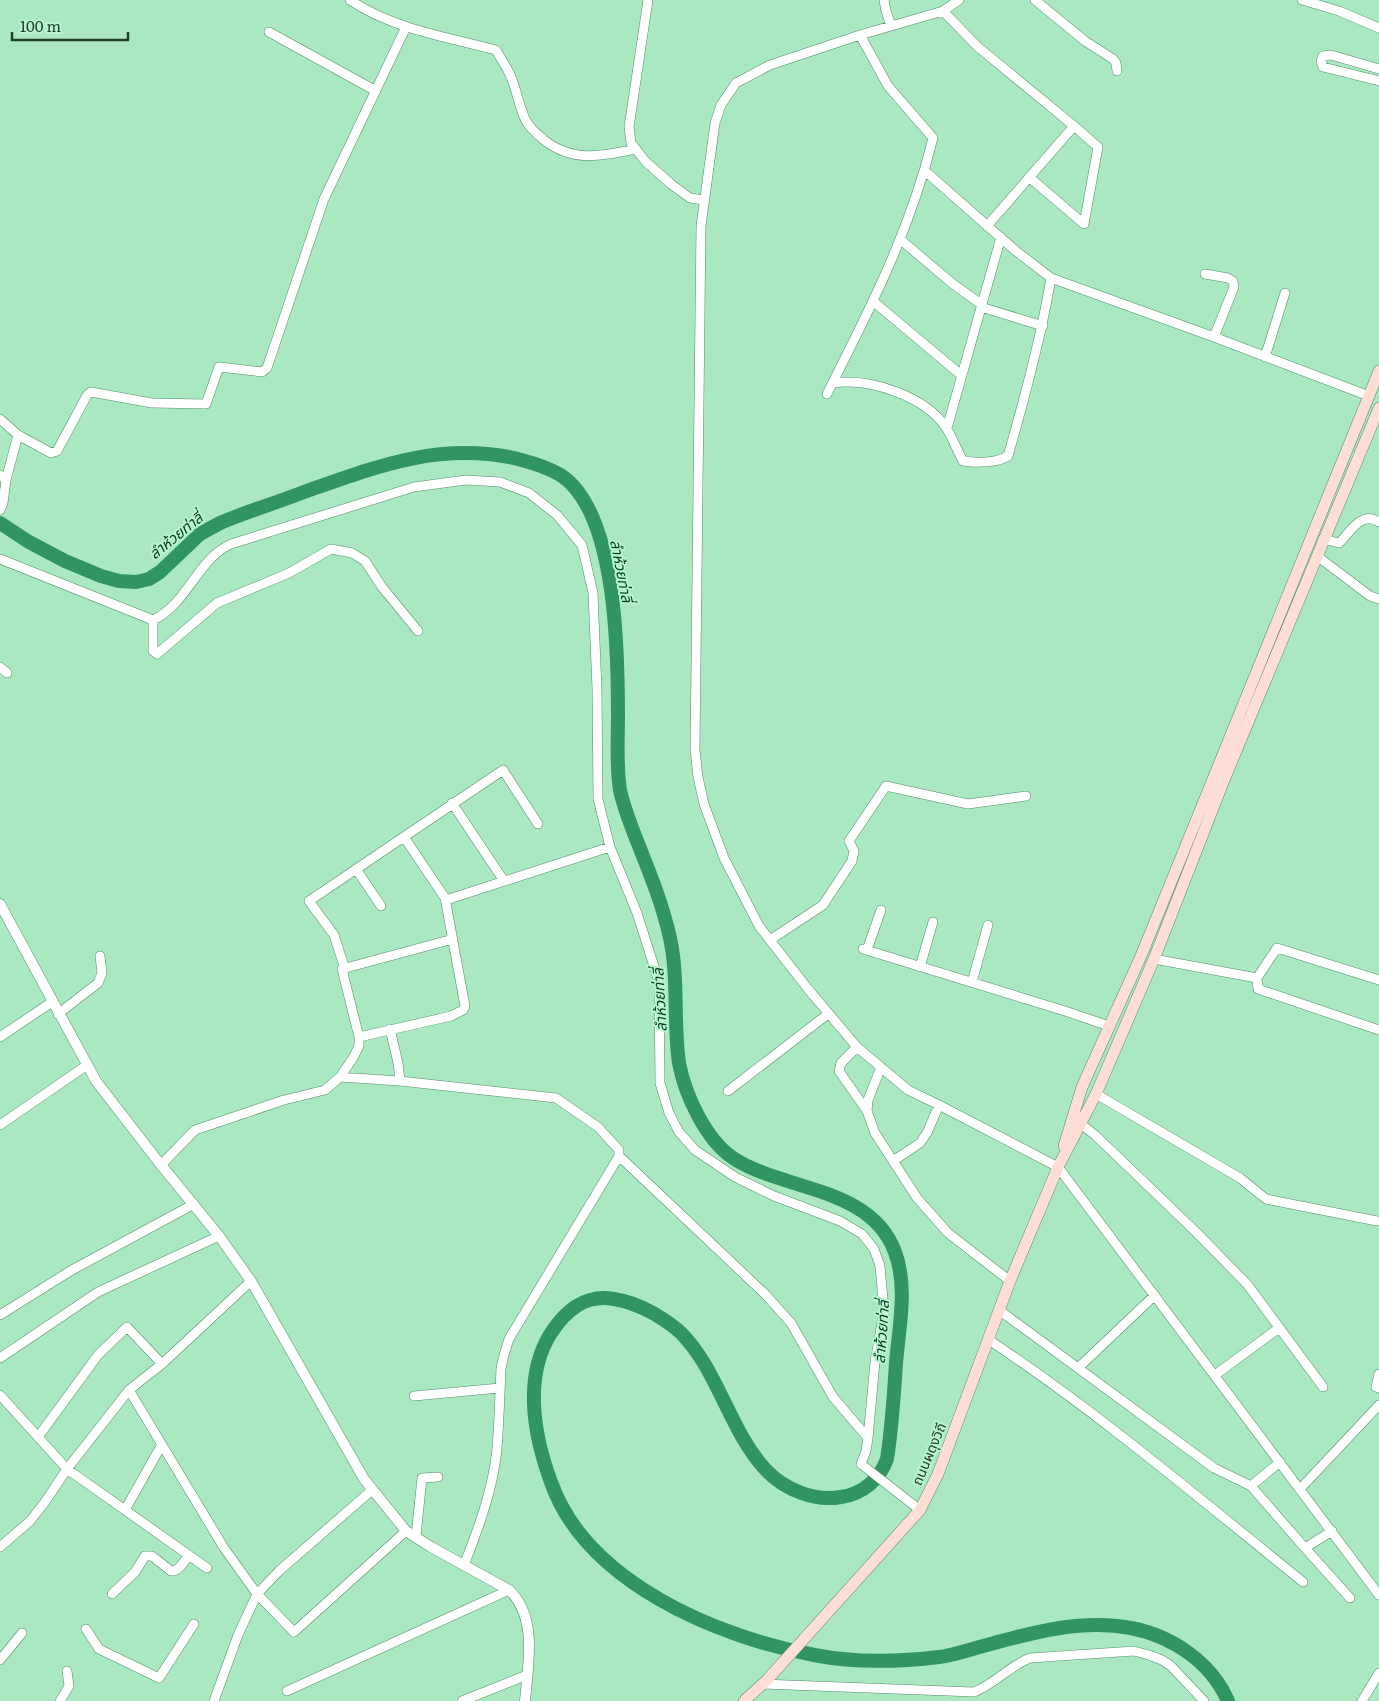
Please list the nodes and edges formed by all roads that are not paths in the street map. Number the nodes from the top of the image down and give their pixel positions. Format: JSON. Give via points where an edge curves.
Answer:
{"nodes":[{"id":1,"x":350,"y":0,"type":"edge"},
{"id":2,"x":648,"y":0,"type":"edge"},
{"id":3,"x":884,"y":0,"type":"edge"},
{"id":4,"x":959,"y":0,"type":"edge"},
{"id":5,"x":1035,"y":0,"type":"edge"},
{"id":6,"x":1302,"y":0,"type":"edge"},
{"id":7,"x":943,"y":11,"type":"junction"},
{"id":8,"x":891,"y":26,"type":"junction"},
{"id":9,"x":406,"y":27,"type":"junction"},
{"id":10,"x":1379,"y":28,"type":"edge"},
{"id":11,"x":269,"y":32,"type":"dead end"},
{"id":12,"x":860,"y":35,"type":"junction"},
{"id":13,"x":1379,"y":69,"type":"edge"},
{"id":14,"x":1117,"y":71,"type":"dead end"},
{"id":15,"x":1379,"y":81,"type":"edge"},
{"id":16,"x":376,"y":91,"type":"junction"},
{"id":17,"x":1074,"y":126,"type":"junction"},
{"id":18,"x":636,"y":149,"type":"junction"},
{"id":19,"x":925,"y":171,"type":"junction"},
{"id":20,"x":1029,"y":177,"type":"junction"},
{"id":21,"x":704,"y":200,"type":"junction"},
{"id":22,"x":987,"y":226,"type":"junction"},
{"id":23,"x":1001,"y":237,"type":"junction"},
{"id":24,"x":901,"y":240,"type":"junction"},
{"id":25,"x":1205,"y":274,"type":"dead end"},
{"id":26,"x":1051,"y":278,"type":"junction"},
{"id":27,"x":1285,"y":293,"type":"dead end"},
{"id":28,"x":874,"y":302,"type":"junction"},
{"id":29,"x":981,"y":305,"type":"junction"},
{"id":30,"x":1043,"y":326,"type":"junction"},
{"id":31,"x":1214,"y":337,"type":"junction"},
{"id":32,"x":1265,"y":356,"type":"junction"},
{"id":33,"x":1379,"y":372,"type":"edge"},
{"id":34,"x":961,"y":375,"type":"junction"},
{"id":35,"x":833,"y":383,"type":"junction"},
{"id":36,"x":827,"y":394,"type":"dead end"},
{"id":37,"x":1369,"y":396,"type":"junction"},
{"id":38,"x":1379,"y":408,"type":"edge"},
{"id":39,"x":0,"y":419,"type":"edge"},
{"id":40,"x":946,"y":428,"type":"junction"},
{"id":41,"x":18,"y":435,"type":"junction"},
{"id":42,"x":3,"y":477,"type":"edge"},
{"id":43,"x":2,"y":507,"type":"edge"},
{"id":44,"x":1379,"y":522,"type":"edge"},
{"id":45,"x":1323,"y":539,"type":"junction"},
{"id":46,"x":1316,"y":556,"type":"junction"},
{"id":47,"x":0,"y":560,"type":"edge"},
{"id":48,"x":1379,"y":600,"type":"edge"},
{"id":49,"x":154,"y":620,"type":"junction"},
{"id":50,"x":418,"y":631,"type":"dead end"},
{"id":51,"x":1026,"y":796,"type":"dead end"},
{"id":52,"x":452,"y":803,"type":"junction"},
{"id":53,"x":538,"y":824,"type":"dead end"},
{"id":54,"x":404,"y":837,"type":"junction"},
{"id":55,"x":610,"y":847,"type":"junction"},
{"id":56,"x":356,"y":869,"type":"junction"},
{"id":57,"x":504,"y":881,"type":"junction"},
{"id":58,"x":446,"y":900,"type":"junction"},
{"id":59,"x":0,"y":904,"type":"edge"},
{"id":60,"x":381,"y":906,"type":"dead end"},
{"id":61,"x":881,"y":910,"type":"dead end"},
{"id":62,"x":933,"y":922,"type":"dead end"},
{"id":63,"x":988,"y":925,"type":"dead end"},
{"id":64,"x":453,"y":939,"type":"junction"},
{"id":65,"x":770,"y":940,"type":"junction"},
{"id":66,"x":100,"y":956,"type":"dead end"},
{"id":67,"x":1154,"y":959,"type":"junction"},
{"id":68,"x":920,"y":967,"type":"junction"},
{"id":69,"x":345,"y":969,"type":"junction"},
{"id":70,"x":1257,"y":978,"type":"junction"},
{"id":71,"x":1379,"y":980,"type":"edge"},
{"id":72,"x":972,"y":982,"type":"junction"},
{"id":73,"x":52,"y":1002,"type":"junction"},
{"id":74,"x":58,"y":1014,"type":"junction"},
{"id":75,"x":828,"y":1014,"type":"junction"},
{"id":76,"x":1109,"y":1026,"type":"junction"},
{"id":77,"x":390,"y":1029,"type":"junction"},
{"id":78,"x":1379,"y":1030,"type":"edge"},
{"id":79,"x":0,"y":1037,"type":"edge"},
{"id":80,"x":359,"y":1037,"type":"junction"},
{"id":81,"x":857,"y":1047,"type":"junction"},
{"id":82,"x":87,"y":1065,"type":"junction"},
{"id":83,"x":881,"y":1067,"type":"junction"},
{"id":84,"x":340,"y":1077,"type":"junction"},
{"id":85,"x":400,"y":1081,"type":"junction"},
{"id":86,"x":728,"y":1091,"type":"dead end"},
{"id":87,"x":1096,"y":1094,"type":"junction"},
{"id":88,"x":939,"y":1105,"type":"junction"},
{"id":89,"x":867,"y":1111,"type":"junction"},
{"id":90,"x":0,"y":1124,"type":"edge"},
{"id":91,"x":1081,"y":1124,"type":"junction"},
{"id":92,"x":619,"y":1156,"type":"junction"},
{"id":93,"x":894,"y":1162,"type":"junction"},
{"id":94,"x":161,"y":1165,"type":"junction"},
{"id":95,"x":1058,"y":1167,"type":"junction"},
{"id":96,"x":194,"y":1204,"type":"junction"},
{"id":97,"x":1377,"y":1221,"type":"dead end"},
{"id":98,"x":219,"y":1236,"type":"junction"},
{"id":99,"x":251,"y":1281,"type":"junction"},
{"id":100,"x":1010,"y":1281,"type":"junction"},
{"id":101,"x":1155,"y":1295,"type":"junction"},
{"id":102,"x":999,"y":1310,"type":"junction"},
{"id":103,"x":0,"y":1315,"type":"edge"},
{"id":104,"x":1279,"y":1328,"type":"junction"},
{"id":105,"x":989,"y":1340,"type":"junction"},
{"id":106,"x":0,"y":1358,"type":"edge"},
{"id":107,"x":162,"y":1364,"type":"junction"},
{"id":108,"x":1078,"y":1368,"type":"junction"},
{"id":109,"x":1215,"y":1374,"type":"junction"},
{"id":110,"x":1379,"y":1374,"type":"edge"},
{"id":111,"x":500,"y":1388,"type":"junction"},
{"id":112,"x":1323,"y":1388,"type":"dead end"},
{"id":113,"x":1379,"y":1388,"type":"edge"},
{"id":114,"x":129,"y":1390,"type":"junction"},
{"id":115,"x":0,"y":1395,"type":"edge"},
{"id":116,"x":414,"y":1396,"type":"dead end"},
{"id":117,"x":1379,"y":1404,"type":"edge"},
{"id":118,"x":38,"y":1437,"type":"junction"},
{"id":119,"x":868,"y":1438,"type":"junction"},
{"id":120,"x":161,"y":1446,"type":"junction"},
{"id":121,"x":1280,"y":1462,"type":"junction"},
{"id":122,"x":66,"y":1469,"type":"junction"},
{"id":123,"x":438,"y":1477,"type":"dead end"},
{"id":124,"x":1251,"y":1486,"type":"junction"},
{"id":125,"x":1300,"y":1489,"type":"junction"},
{"id":126,"x":372,"y":1490,"type":"junction"},
{"id":127,"x":916,"y":1506,"type":"junction"},
{"id":128,"x":125,"y":1510,"type":"junction"},
{"id":129,"x":406,"y":1531,"type":"junction"},
{"id":130,"x":1332,"y":1531,"type":"junction"},
{"id":131,"x":416,"y":1536,"type":"junction"},
{"id":132,"x":0,"y":1546,"type":"edge"},
{"id":133,"x":1305,"y":1548,"type":"junction"},
{"id":134,"x":189,"y":1555,"type":"junction"},
{"id":135,"x":464,"y":1564,"type":"junction"},
{"id":136,"x":207,"y":1568,"type":"dead end"},
{"id":137,"x":1303,"y":1582,"type":"dead end"},
{"id":138,"x":509,"y":1590,"type":"junction"},
{"id":139,"x":112,"y":1594,"type":"dead end"},
{"id":140,"x":257,"y":1594,"type":"junction"},
{"id":141,"x":1379,"y":1594,"type":"edge"},
{"id":142,"x":1350,"y":1598,"type":"dead end"},
{"id":143,"x":194,"y":1624,"type":"dead end"},
{"id":144,"x":86,"y":1629,"type":"dead end"},
{"id":145,"x":22,"y":1633,"type":"dead end"},
{"id":146,"x":0,"y":1660,"type":"edge"},
{"id":147,"x":67,"y":1671,"type":"dead end"},
{"id":148,"x":1379,"y":1673,"type":"edge"},
{"id":149,"x":527,"y":1675,"type":"junction"},
{"id":150,"x":764,"y":1682,"type":"junction"},
{"id":151,"x":287,"y":1691,"type":"dead end"},
{"id":152,"x":60,"y":1701,"type":"edge"},
{"id":153,"x":214,"y":1701,"type":"edge"},
{"id":154,"x":462,"y":1701,"type":"edge"},
{"id":155,"x":526,"y":1701,"type":"edge"},
{"id":156,"x":744,"y":1701,"type":"edge"},
{"id":157,"x":1204,"y":1701,"type":"edge"},
{"id":158,"x":1362,"y":1701,"type":"edge"}],
"edges":[{"from":1,"to":9,"type":"street"},
{"from":2,"to":18,"type":"street","via":[[630,127],[630,142]]},
{"from":3,"to":8,"type":"street"},
{"from":4,"to":7,"type":"street"},
{"from":5,"to":14,"type":"street","via":[[1085,41],[1114,58]]},
{"from":6,"to":10,"type":"street"},
{"from":7,"to":8,"type":"street"},
{"from":7,"to":17,"type":"street","via":[[978,46]]},
{"from":8,"to":12,"type":"street"},
{"from":9,"to":16,"type":"street"},
{"from":9,"to":18,"type":"street","via":[[496,50],[511,76],[526,122],[553,147],[580,156],[609,155]]},
{"from":11,"to":16,"type":"street"},
{"from":12,"to":19,"type":"street","via":[[888,86],[933,138]]},
{"from":12,"to":21,"type":"street","via":[[770,65],[736,83],[721,105],[715,123]]},
{"from":13,"to":15,"type":"street","via":[[1331,55],[1323,56],[1321,61],[1323,67]]},
{"from":16,"to":41,"type":"street","via":[[324,199],[267,368],[262,372],[219,367],[206,404],[152,402],[91,392],[57,451],[51,453]]},
{"from":17,"to":20,"type":"street"},
{"from":17,"to":20,"type":"street","via":[[1098,147],[1084,224]]},
{"from":18,"to":21,"type":"street","via":[[671,184],[690,198]]},
{"from":19,"to":22,"type":"street"},
{"from":19,"to":24,"type":"street"},
{"from":20,"to":22,"type":"street"},
{"from":21,"to":65,"type":"street","via":[[701,226],[695,750],[710,824],[759,926]]},
{"from":22,"to":23,"type":"street"},
{"from":23,"to":26,"type":"street"},
{"from":23,"to":29,"type":"street"},
{"from":24,"to":28,"type":"street"},
{"from":24,"to":29,"type":"street"},
{"from":25,"to":31,"type":"street","via":[[1228,278],[1234,287]]},
{"from":26,"to":30,"type":"street"},
{"from":26,"to":31,"type":"street"},
{"from":27,"to":32,"type":"street"},
{"from":28,"to":34,"type":"street"},
{"from":28,"to":35,"type":"street"},
{"from":29,"to":30,"type":"street"},
{"from":29,"to":34,"type":"street"},
{"from":30,"to":40,"type":"street","via":[[1008,456],[963,461]]},
{"from":31,"to":32,"type":"street"},
{"from":32,"to":37,"type":"street"},
{"from":33,"to":37,"type":"main road"},
{"from":34,"to":40,"type":"street"},
{"from":35,"to":36,"type":"street"},
{"from":35,"to":40,"type":"street","via":[[876,385],[906,395],[933,413]]},
{"from":37,"to":76,"type":"main road","via":[[1141,956]]},
{"from":38,"to":45,"type":"main road"},
{"from":39,"to":41,"type":"street"},
{"from":41,"to":42,"type":"street"},
{"from":42,"to":43,"type":"street"},
{"from":44,"to":45,"type":"street","via":[[1371,519],[1361,521],[1339,543]]},
{"from":45,"to":46,"type":"main road"},
{"from":46,"to":48,"type":"street"},
{"from":46,"to":67,"type":"main road"},
{"from":47,"to":49,"type":"street"},
{"from":49,"to":50,"type":"street","via":[[153,651],[157,654],[217,603],[290,573],[334,549],[352,553],[364,561]]},
{"from":49,"to":55,"type":"street","via":[[175,604],[220,549],[231,544],[414,487],[466,480],[500,482],[529,493],[557,515],[582,545],[593,594],[598,799]]},
{"from":51,"to":65,"type":"street","via":[[968,804],[886,786],[849,841],[854,851],[852,861],[823,905]]},
{"from":52,"to":53,"type":"street","via":[[503,770]]},
{"from":52,"to":54,"type":"street"},
{"from":52,"to":57,"type":"street"},
{"from":54,"to":56,"type":"street"},
{"from":54,"to":58,"type":"street"},
{"from":55,"to":57,"type":"street"},
{"from":55,"to":119,"type":"street","via":[[637,913],[659,982],[660,1083],[679,1132],[695,1150],[735,1177],[840,1221],[862,1234],[874,1249],[880,1266],[884,1311]]},
{"from":56,"to":60,"type":"street"},
{"from":56,"to":69,"type":"street","via":[[309,901],[334,935]]},
{"from":57,"to":58,"type":"street"},
{"from":58,"to":64,"type":"street"},
{"from":59,"to":73,"type":"street"},
{"from":61,"to":68,"type":"street","via":[[865,950]]},
{"from":62,"to":68,"type":"street"},
{"from":63,"to":72,"type":"street"},
{"from":64,"to":69,"type":"street"},
{"from":64,"to":77,"type":"street","via":[[466,1006],[450,1016]]},
{"from":65,"to":75,"type":"street"},
{"from":66,"to":74,"type":"street","via":[[102,973],[98,983]]},
{"from":67,"to":70,"type":"street"},
{"from":67,"to":87,"type":"main road"},
{"from":68,"to":72,"type":"street"},
{"from":69,"to":80,"type":"street","via":[[342,969]]},
{"from":70,"to":71,"type":"street","via":[[1277,948]]},
{"from":70,"to":78,"type":"street","via":[[1258,989]]},
{"from":72,"to":76,"type":"street"},
{"from":73,"to":74,"type":"street"},
{"from":73,"to":79,"type":"street"},
{"from":74,"to":82,"type":"street"},
{"from":75,"to":81,"type":"street"},
{"from":75,"to":86,"type":"street"},
{"from":76,"to":95,"type":"main road","via":[[1082,1088]]},
{"from":77,"to":80,"type":"street"},
{"from":77,"to":85,"type":"street"},
{"from":80,"to":84,"type":"street","via":[[359,1046]]},
{"from":81,"to":83,"type":"street"},
{"from":81,"to":89,"type":"street","via":[[841,1064],[839,1071]]},
{"from":82,"to":90,"type":"street"},
{"from":82,"to":94,"type":"street"},
{"from":83,"to":88,"type":"street","via":[[908,1090]]},
{"from":83,"to":89,"type":"street"},
{"from":84,"to":85,"type":"street"},
{"from":84,"to":94,"type":"street","via":[[325,1090],[195,1130]]},
{"from":85,"to":92,"type":"street","via":[[556,1098],[598,1127],[619,1150]]},
{"from":87,"to":91,"type":"main road"},
{"from":87,"to":97,"type":"street","via":[[1240,1178],[1266,1199]]},
{"from":88,"to":93,"type":"street","via":[[920,1143]]},
{"from":88,"to":95,"type":"street"},
{"from":89,"to":93,"type":"street","via":[[875,1133]]},
{"from":91,"to":95,"type":"main road"},
{"from":91,"to":104,"type":"street","via":[[1247,1284]]},
{"from":92,"to":111,"type":"street","via":[[509,1339]]},
{"from":92,"to":119,"type":"street","via":[[791,1323],[833,1397]]},
{"from":93,"to":100,"type":"street","via":[[917,1198],[948,1233]]},
{"from":94,"to":96,"type":"street"},
{"from":95,"to":100,"type":"main road","name":"ถนนผดุงวิถี"},
{"from":95,"to":101,"type":"street"},
{"from":96,"to":98,"type":"street"},
{"from":96,"to":103,"type":"street","via":[[72,1270]]},
{"from":98,"to":99,"type":"street"},
{"from":98,"to":106,"type":"street","via":[[98,1292]]},
{"from":99,"to":107,"type":"street"},
{"from":99,"to":126,"type":"street"},
{"from":100,"to":102,"type":"main road","name":"ถนนผดุงวิถี"},
{"from":101,"to":108,"type":"street"},
{"from":101,"to":109,"type":"street"},
{"from":102,"to":105,"type":"main road","name":"ถนนผดุงวิถี"},
{"from":102,"to":108,"type":"street"},
{"from":104,"to":109,"type":"street"},
{"from":104,"to":112,"type":"street"},
{"from":105,"to":127,"type":"main road","name":"ถนนผดุงวิถี","via":[[947,1454]]},
{"from":105,"to":137,"type":"street","via":[[1091,1413]]},
{"from":107,"to":114,"type":"street"},
{"from":107,"to":118,"type":"street","via":[[127,1327],[98,1355]]},
{"from":108,"to":124,"type":"street","via":[[1214,1468]]},
{"from":109,"to":121,"type":"street"},
{"from":110,"to":113,"type":"street","via":[[1376,1387]]},
{"from":111,"to":116,"type":"street"},
{"from":111,"to":135,"type":"street","via":[[493,1475]]},
{"from":114,"to":120,"type":"street"},
{"from":114,"to":122,"type":"street"},
{"from":115,"to":118,"type":"street"},
{"from":117,"to":125,"type":"street"},
{"from":118,"to":122,"type":"street"},
{"from":119,"to":127,"type":"street","via":[[860,1464]]},
{"from":120,"to":128,"type":"street"},
{"from":120,"to":140,"type":"street","via":[[224,1548]]},
{"from":121,"to":124,"type":"street"},
{"from":121,"to":125,"type":"street"},
{"from":122,"to":128,"type":"street"},
{"from":122,"to":132,"type":"street","via":[[30,1521]]},
{"from":123,"to":131,"type":"street","via":[[422,1478]]},
{"from":124,"to":133,"type":"street"},
{"from":125,"to":130,"type":"street"},
{"from":126,"to":129,"type":"street"},
{"from":126,"to":140,"type":"street","via":[[279,1570]]},
{"from":127,"to":150,"type":"main road","name":"ถนนผดุงวิถี"},
{"from":128,"to":134,"type":"street"},
{"from":129,"to":131,"type":"street"},
{"from":129,"to":140,"type":"street","via":[[294,1632]]},
{"from":130,"to":133,"type":"street"},
{"from":130,"to":141,"type":"street"},
{"from":131,"to":135,"type":"street"},
{"from":133,"to":142,"type":"street"},
{"from":134,"to":136,"type":"street"},
{"from":134,"to":139,"type":"street","via":[[174,1571],[152,1556],[146,1556]]},
{"from":135,"to":138,"type":"street"},
{"from":138,"to":149,"type":"street","via":[[518,1598],[526,1619]]},
{"from":138,"to":151,"type":"street"},
{"from":140,"to":153,"type":"street"},
{"from":143,"to":144,"type":"street","via":[[159,1678],[99,1649]]},
{"from":145,"to":146,"type":"street"},
{"from":147,"to":152,"type":"street","via":[[69,1686]]},
{"from":148,"to":158,"type":"street"},
{"from":149,"to":154,"type":"street"},
{"from":149,"to":155,"type":"street"},
{"from":150,"to":156,"type":"main road","name":"ถนนผดุงวิถี"},
{"from":150,"to":157,"type":"street","via":[[974,1692],[1030,1658],[1134,1651],[1171,1666]]}]}
